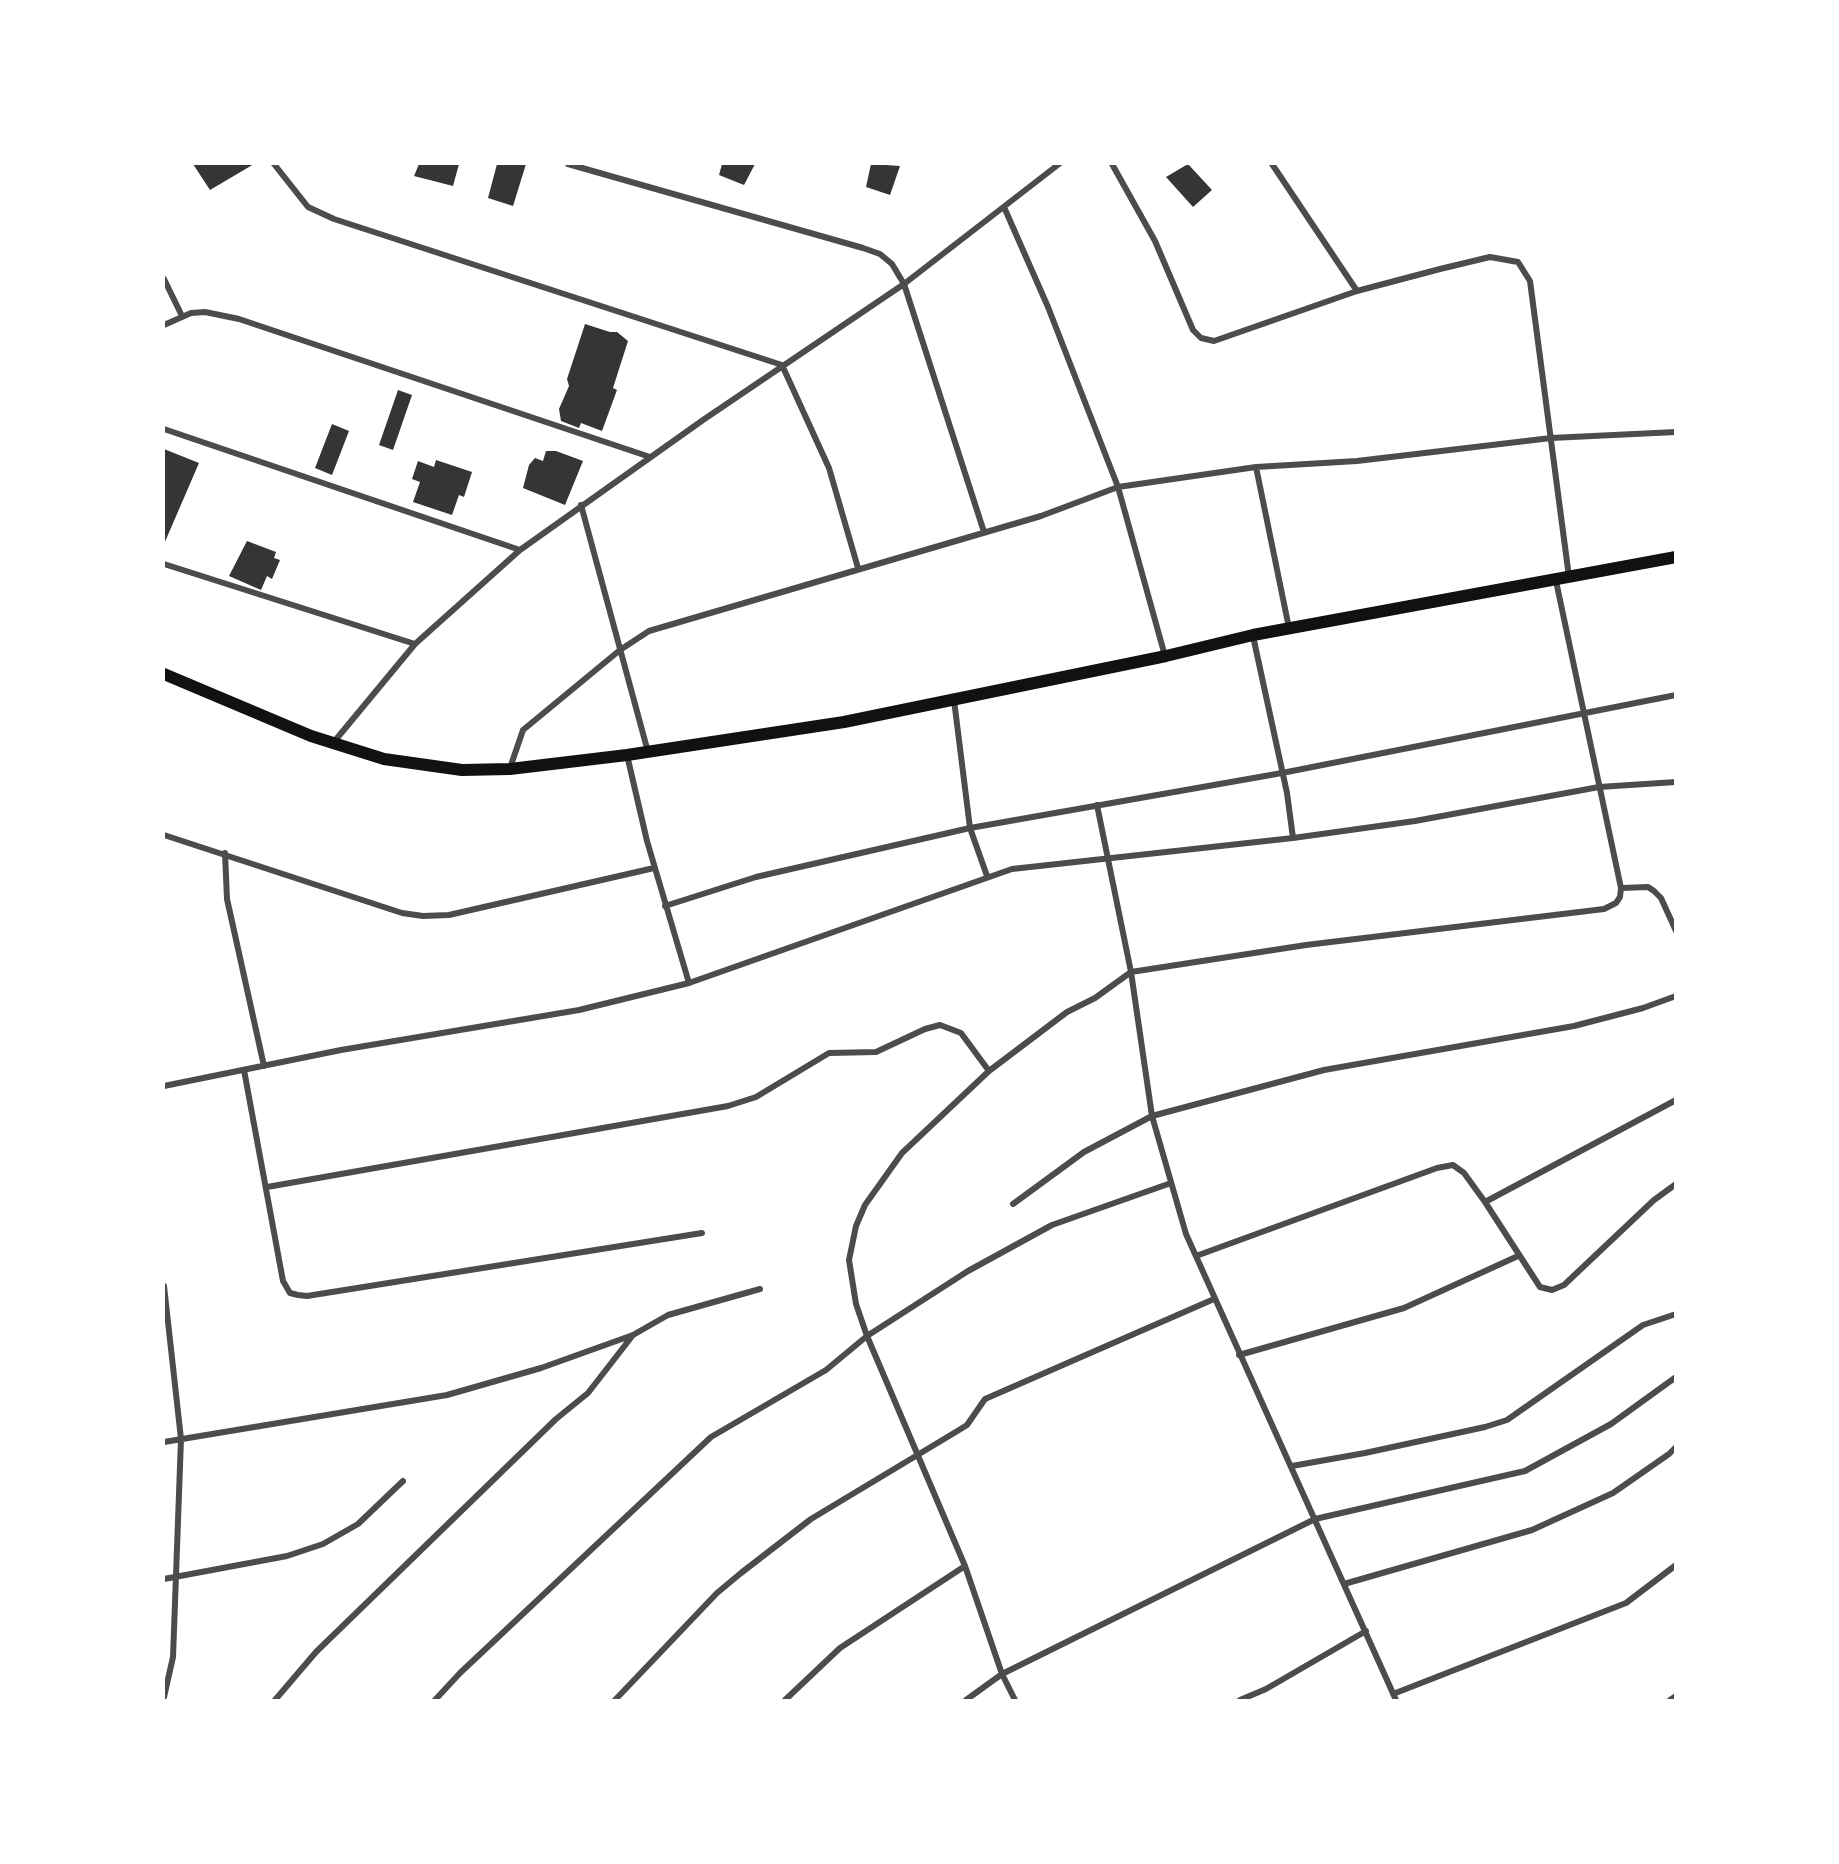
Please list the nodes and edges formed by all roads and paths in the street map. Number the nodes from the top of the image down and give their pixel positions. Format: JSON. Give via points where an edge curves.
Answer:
{"nodes":[{"id":1,"x":274,"y":164,"type":"edge"},
{"id":2,"x":568,"y":164,"type":"edge"},
{"id":3,"x":1059,"y":164,"type":"edge"},
{"id":4,"x":1112,"y":164,"type":"edge"},
{"id":5,"x":1272,"y":164,"type":"edge"},
{"id":6,"x":1004,"y":207,"type":"junction"},
{"id":7,"x":164,"y":279,"type":"edge"},
{"id":8,"x":904,"y":284,"type":"junction"},
{"id":9,"x":1357,"y":291,"type":"junction"},
{"id":10,"x":182,"y":316,"type":"junction"},
{"id":11,"x":164,"y":325,"type":"edge"},
{"id":12,"x":782,"y":366,"type":"junction"},
{"id":13,"x":164,"y":429,"type":"edge"},
{"id":14,"x":1676,"y":432,"type":"edge"},
{"id":15,"x":1551,"y":438,"type":"junction"},
{"id":16,"x":650,"y":458,"type":"junction"},
{"id":17,"x":1256,"y":467,"type":"junction"},
{"id":18,"x":1118,"y":487,"type":"junction"},
{"id":19,"x":581,"y":505,"type":"junction"},
{"id":20,"x":984,"y":532,"type":"junction"},
{"id":21,"x":520,"y":550,"type":"junction"},
{"id":22,"x":1676,"y":557,"type":"edge"},
{"id":23,"x":164,"y":564,"type":"edge"},
{"id":24,"x":858,"y":568,"type":"junction"},
{"id":25,"x":1569,"y":578,"type":"junction"},
{"id":26,"x":1556,"y":581,"type":"junction"},
{"id":27,"x":1289,"y":629,"type":"junction"},
{"id":28,"x":1253,"y":635,"type":"junction"},
{"id":29,"x":415,"y":645,"type":"junction"},
{"id":30,"x":620,"y":650,"type":"junction"},
{"id":31,"x":1166,"y":656,"type":"junction"},
{"id":32,"x":164,"y":674,"type":"edge"},
{"id":33,"x":1676,"y":694,"type":"edge"},
{"id":34,"x":954,"y":700,"type":"junction"},
{"id":35,"x":1585,"y":712,"type":"junction"},
{"id":36,"x":332,"y":744,"type":"junction"},
{"id":37,"x":648,"y":752,"type":"junction"},
{"id":38,"x":627,"y":755,"type":"junction"},
{"id":39,"x":510,"y":769,"type":"junction"},
{"id":40,"x":1282,"y":773,"type":"junction"},
{"id":41,"x":1676,"y":782,"type":"edge"},
{"id":42,"x":1599,"y":787,"type":"junction"},
{"id":43,"x":1097,"y":805,"type":"junction"},
{"id":44,"x":970,"y":828,"type":"junction"},
{"id":45,"x":164,"y":835,"type":"edge"},
{"id":46,"x":1293,"y":838,"type":"junction"},
{"id":47,"x":225,"y":853,"type":"junction"},
{"id":48,"x":1109,"y":859,"type":"junction"},
{"id":49,"x":654,"y":868,"type":"junction"},
{"id":50,"x":987,"y":876,"type":"junction"},
{"id":51,"x":1621,"y":888,"type":"junction"},
{"id":52,"x":665,"y":906,"type":"junction"},
{"id":53,"x":1676,"y":931,"type":"edge"},
{"id":54,"x":1131,"y":972,"type":"junction"},
{"id":55,"x":689,"y":983,"type":"junction"},
{"id":56,"x":1676,"y":996,"type":"edge"},
{"id":57,"x":264,"y":1066,"type":"junction"},
{"id":58,"x":244,"y":1070,"type":"junction"},
{"id":59,"x":989,"y":1071,"type":"junction"},
{"id":60,"x":164,"y":1086,"type":"edge"},
{"id":61,"x":1676,"y":1100,"type":"edge"},
{"id":62,"x":1152,"y":1116,"type":"junction"},
{"id":63,"x":1171,"y":1183,"type":"junction"},
{"id":64,"x":1676,"y":1184,"type":"edge"},
{"id":65,"x":267,"y":1186,"type":"junction"},
{"id":66,"x":1485,"y":1202,"type":"junction"},
{"id":67,"x":1013,"y":1204,"type":"dead end"},
{"id":68,"x":702,"y":1233,"type":"dead end"},
{"id":69,"x":1196,"y":1256,"type":"junction"},
{"id":70,"x":1518,"y":1256,"type":"junction"},
{"id":71,"x":164,"y":1286,"type":"edge"},
{"id":72,"x":760,"y":1289,"type":"dead end"},
{"id":73,"x":1214,"y":1299,"type":"junction"},
{"id":74,"x":1676,"y":1314,"type":"edge"},
{"id":75,"x":633,"y":1335,"type":"junction"},
{"id":76,"x":867,"y":1336,"type":"junction"},
{"id":77,"x":1239,"y":1355,"type":"junction"},
{"id":78,"x":1676,"y":1377,"type":"edge"},
{"id":79,"x":182,"y":1438,"type":"junction"},
{"id":80,"x":164,"y":1442,"type":"edge"},
{"id":81,"x":1676,"y":1447,"type":"edge"},
{"id":82,"x":918,"y":1453,"type":"junction"},
{"id":83,"x":1292,"y":1466,"type":"junction"},
{"id":84,"x":403,"y":1481,"type":"dead end"},
{"id":85,"x":1315,"y":1519,"type":"junction"},
{"id":86,"x":1676,"y":1565,"type":"edge"},
{"id":87,"x":965,"y":1566,"type":"junction"},
{"id":88,"x":177,"y":1576,"type":"junction"},
{"id":89,"x":164,"y":1579,"type":"edge"},
{"id":90,"x":1344,"y":1584,"type":"junction"},
{"id":91,"x":1366,"y":1631,"type":"junction"},
{"id":92,"x":1002,"y":1674,"type":"junction"},
{"id":93,"x":1676,"y":1696,"type":"edge"},
{"id":94,"x":164,"y":1697,"type":"edge"},
{"id":95,"x":1395,"y":1697,"type":"edge"},
{"id":96,"x":275,"y":1701,"type":"edge"},
{"id":97,"x":435,"y":1701,"type":"edge"},
{"id":98,"x":615,"y":1701,"type":"edge"},
{"id":99,"x":785,"y":1701,"type":"edge"},
{"id":100,"x":966,"y":1701,"type":"edge"},
{"id":101,"x":1015,"y":1701,"type":"edge"},
{"id":102,"x":1240,"y":1701,"type":"edge"},
{"id":103,"x":1670,"y":1701,"type":"edge"}],
"edges":[{"from":1,"to":12,"type":"street","via":[[308,207],[334,219]]},
{"from":2,"to":8,"type":"street","via":[[880,254],[892,264]]},
{"from":3,"to":6,"type":"street"},
{"from":4,"to":9,"type":"street","via":[[1155,241],[1193,330],[1201,338],[1214,341]]},
{"from":5,"to":9,"type":"street"},
{"from":6,"to":8,"type":"street"},
{"from":6,"to":18,"type":"street","via":[[1048,307]]},
{"from":7,"to":10,"type":"street"},
{"from":8,"to":12,"type":"street"},
{"from":8,"to":20,"type":"street"},
{"from":9,"to":15,"type":"street","via":[[1490,257],[1518,262],[1530,281]]},
{"from":10,"to":11,"type":"street"},
{"from":10,"to":16,"type":"street","via":[[205,312],[239,319]]},
{"from":12,"to":16,"type":"street"},
{"from":12,"to":24,"type":"street","via":[[829,468]]},
{"from":13,"to":21,"type":"street"},
{"from":14,"to":15,"type":"street"},
{"from":15,"to":17,"type":"street","via":[[1357,461]]},
{"from":15,"to":25,"type":"street"},
{"from":16,"to":19,"type":"street"},
{"from":17,"to":18,"type":"street"},
{"from":17,"to":27,"type":"street"},
{"from":18,"to":20,"type":"street"},
{"from":18,"to":31,"type":"street"},
{"from":19,"to":21,"type":"street"},
{"from":19,"to":30,"type":"street"},
{"from":20,"to":24,"type":"street"},
{"from":21,"to":29,"type":"street"},
{"from":22,"to":25,"type":"main road"},
{"from":23,"to":29,"type":"street"},
{"from":24,"to":30,"type":"street","via":[[649,630]]},
{"from":25,"to":26,"type":"main road"},
{"from":26,"to":27,"type":"main road"},
{"from":26,"to":35,"type":"street"},
{"from":27,"to":28,"type":"main road"},
{"from":28,"to":31,"type":"main road"},
{"from":28,"to":40,"type":"street"},
{"from":29,"to":36,"type":"street"},
{"from":30,"to":37,"type":"street"},
{"from":30,"to":39,"type":"street","via":[[523,730]]},
{"from":31,"to":34,"type":"main road"},
{"from":32,"to":36,"type":"main road"},
{"from":33,"to":35,"type":"street"},
{"from":34,"to":37,"type":"main road","via":[[844,722]]},
{"from":34,"to":44,"type":"street"},
{"from":35,"to":40,"type":"street"},
{"from":35,"to":42,"type":"street"},
{"from":36,"to":39,"type":"main road","via":[[428,767]]},
{"from":37,"to":38,"type":"main road"},
{"from":38,"to":39,"type":"main road"},
{"from":38,"to":49,"type":"street"},
{"from":40,"to":43,"type":"street"},
{"from":40,"to":46,"type":"street"},
{"from":41,"to":42,"type":"street"},
{"from":42,"to":46,"type":"street","via":[[1415,821]]},
{"from":42,"to":51,"type":"street"},
{"from":43,"to":44,"type":"street"},
{"from":43,"to":48,"type":"street"},
{"from":44,"to":50,"type":"street"},
{"from":44,"to":52,"type":"street","via":[[756,877]]},
{"from":45,"to":47,"type":"street"},
{"from":46,"to":48,"type":"street"},
{"from":47,"to":49,"type":"street","via":[[387,908],[423,916],[449,915]]},
{"from":47,"to":57,"type":"street","via":[[227,899]]},
{"from":48,"to":50,"type":"street","via":[[1012,869]]},
{"from":48,"to":54,"type":"street"},
{"from":49,"to":52,"type":"street"},
{"from":50,"to":55,"type":"street"},
{"from":51,"to":53,"type":"street","via":[[1648,887],[1654,891]]},
{"from":51,"to":54,"type":"street","via":[[1616,903],[1604,909],[1306,945]]},
{"from":52,"to":55,"type":"street"},
{"from":54,"to":59,"type":"street","via":[[1067,1012]]},
{"from":54,"to":62,"type":"street"},
{"from":55,"to":57,"type":"street","via":[[579,1010]]},
{"from":56,"to":62,"type":"street","via":[[1574,1026],[1324,1070]]},
{"from":57,"to":58,"type":"street"},
{"from":58,"to":60,"type":"street"},
{"from":58,"to":65,"type":"street"},
{"from":59,"to":65,"type":"street","via":[[961,1033],[940,1025],[876,1053],[829,1053],[756,1097],[728,1106]]},
{"from":59,"to":76,"type":"street","via":[[902,1153],[856,1226],[849,1260],[851,1287]]},
{"from":61,"to":66,"type":"street"},
{"from":62,"to":63,"type":"street"},
{"from":62,"to":67,"type":"street","via":[[1084,1152]]},
{"from":63,"to":69,"type":"street"},
{"from":63,"to":76,"type":"street","via":[[1052,1225],[968,1271]]},
{"from":64,"to":70,"type":"street","via":[[1558,1289],[1540,1287]]},
{"from":65,"to":68,"type":"street","via":[[286,1288],[290,1293],[307,1296]]},
{"from":66,"to":69,"type":"street","via":[[1459,1168],[1446,1165]]},
{"from":66,"to":70,"type":"street"},
{"from":69,"to":73,"type":"street"},
{"from":70,"to":77,"type":"street","via":[[1404,1308]]},
{"from":71,"to":79,"type":"street"},
{"from":72,"to":75,"type":"street","via":[[668,1315]]},
{"from":73,"to":77,"type":"street"},
{"from":73,"to":82,"type":"street","via":[[992,1395],[980,1403],[967,1425]]},
{"from":74,"to":83,"type":"street","via":[[1643,1325],[1507,1420],[1386,1449]]},
{"from":75,"to":79,"type":"street","via":[[541,1368],[447,1395]]},
{"from":75,"to":96,"type":"street","via":[[588,1393],[556,1419],[316,1652]]},
{"from":76,"to":82,"type":"street"},
{"from":76,"to":97,"type":"street","via":[[826,1371],[711,1437]]},
{"from":77,"to":83,"type":"street"},
{"from":78,"to":85,"type":"street","via":[[1611,1424],[1525,1471]]},
{"from":79,"to":80,"type":"street"},
{"from":79,"to":88,"type":"street"},
{"from":81,"to":90,"type":"street","via":[[1613,1493],[1532,1530]]},
{"from":82,"to":87,"type":"street"},
{"from":82,"to":98,"type":"street","via":[[811,1519],[741,1573],[717,1593]]},
{"from":83,"to":85,"type":"street"},
{"from":84,"to":88,"type":"street","via":[[358,1524],[323,1544],[287,1556]]},
{"from":85,"to":90,"type":"street"},
{"from":85,"to":92,"type":"street"},
{"from":86,"to":95,"type":"street","via":[[1626,1603]]},
{"from":87,"to":92,"type":"street"},
{"from":87,"to":99,"type":"street","via":[[840,1648]]},
{"from":88,"to":89,"type":"street"},
{"from":88,"to":94,"type":"street","via":[[173,1658]]},
{"from":90,"to":91,"type":"street"},
{"from":91,"to":95,"type":"street"},
{"from":91,"to":102,"type":"street"},
{"from":92,"to":100,"type":"street"},
{"from":92,"to":101,"type":"street"},
{"from":93,"to":103,"type":"street"}]}
